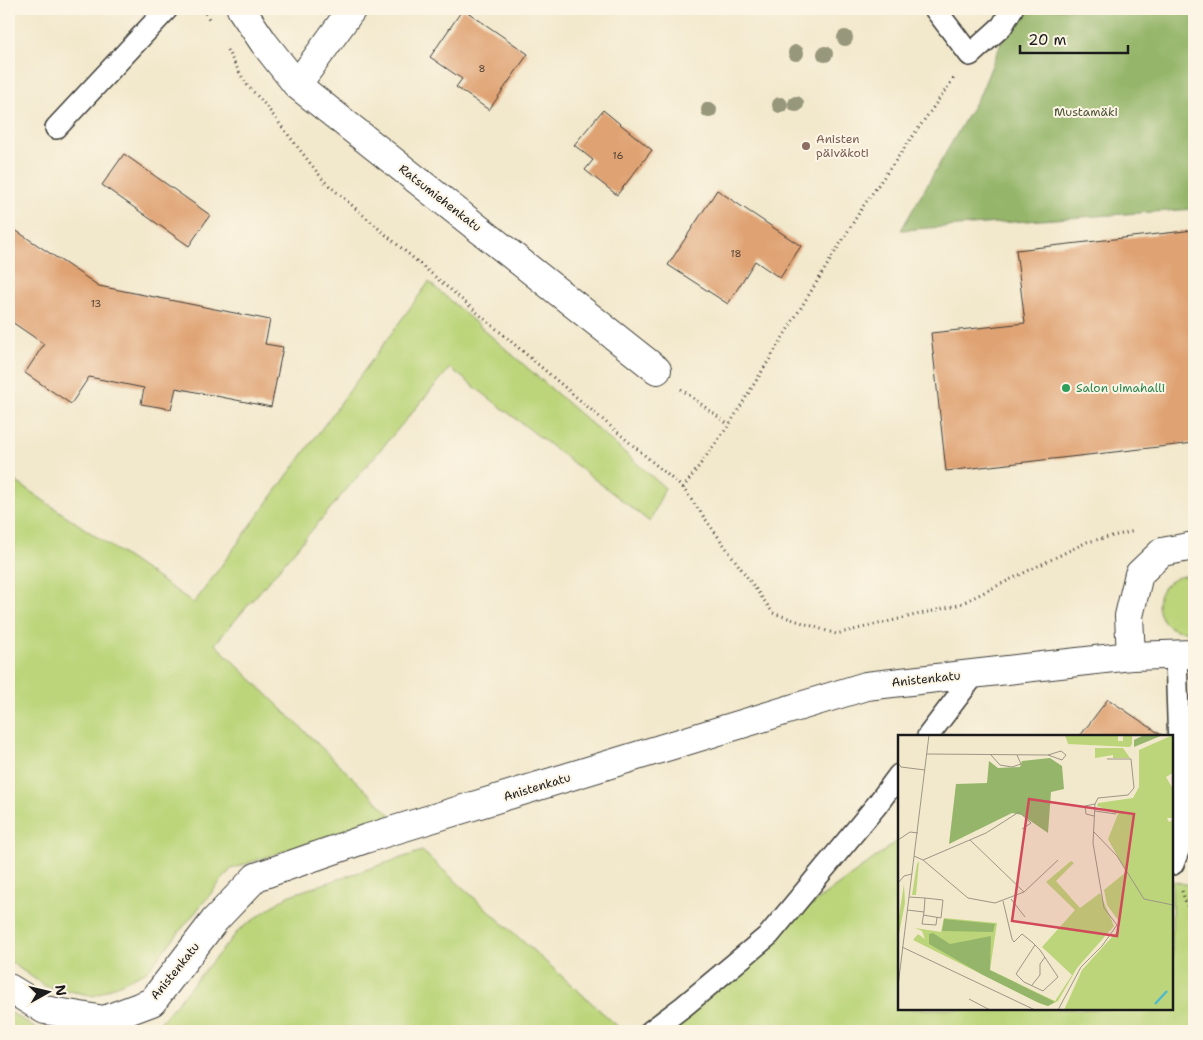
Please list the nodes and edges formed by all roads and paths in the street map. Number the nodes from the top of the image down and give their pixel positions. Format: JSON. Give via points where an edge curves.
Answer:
{"nodes":[{"id":1,"x":167,"y":9,"type":"edge"},
{"id":2,"x":241,"y":9,"type":"edge"},
{"id":3,"x":352,"y":9,"type":"edge"},
{"id":4,"x":935,"y":9,"type":"edge"},
{"id":5,"x":1012,"y":9,"type":"edge"},
{"id":6,"x":970,"y":56,"type":"junction"},
{"id":7,"x":297,"y":85,"type":"junction"},
{"id":8,"x":262,"y":101,"type":"dead end"},
{"id":9,"x":56,"y":128,"type":"dead end"},
{"id":10,"x":657,"y":370,"type":"joint"},
{"id":11,"x":729,"y":426,"type":"junction"},
{"id":12,"x":683,"y":488,"type":"junction"},
{"id":13,"x":1141,"y":530,"type":"dead end"},
{"id":14,"x":1194,"y":546,"type":"edge"},
{"id":15,"x":1185,"y":655,"type":"edge"},
{"id":16,"x":1132,"y":656,"type":"junction"},
{"id":17,"x":975,"y":674,"type":"junction"},
{"id":18,"x":929,"y":735,"type":"edge"},
{"id":19,"x":898,"y":776,"type":"edge"},
{"id":20,"x":1173,"y":864,"type":"edge"},
{"id":21,"x":1194,"y":926,"type":"edge"},
{"id":22,"x":9,"y":988,"type":"edge"},
{"id":23,"x":651,"y":1031,"type":"edge"}],
"edges":[{"from":1,"to":9,"type":"lane"},
{"from":2,"to":7,"type":"street","name":"Ratsumiehenkatu"},
{"from":3,"to":7,"type":"street"},
{"from":4,"to":6,"type":"lane"},
{"from":5,"to":6,"type":"lane","via":[[1002,26]]},
{"from":6,"to":11,"type":"path","via":[[864,205]]},
{"from":7,"to":10,"type":"street","name":"Ratsumiehenkatu"},
{"from":8,"to":12,"type":"path","via":[[324,181]]},
{"from":10,"to":11,"type":"path"},
{"from":11,"to":12,"type":"path"},
{"from":12,"to":13,"type":"path","via":[[773,613],[836,634],[958,605],[1087,542]]},
{"from":14,"to":16,"type":"street","via":[[1162,552],[1139,574],[1129,616]]},
{"from":15,"to":16,"type":"street","name":"Anistenkatu"},
{"from":15,"to":20,"type":"lane","via":[[1182,841]]},
{"from":16,"to":17,"type":"street","name":"Anistenkatu"},
{"from":17,"to":18,"type":"lane"},
{"from":17,"to":22,"type":"street","name":"Anistenkatu","via":[[866,686],[365,839],[256,877],[216,920],[152,1002],[104,1020],[44,1010]]},
{"from":19,"to":23,"type":"lane","via":[[769,935]]},
{"from":20,"to":21,"type":"path"}]}
